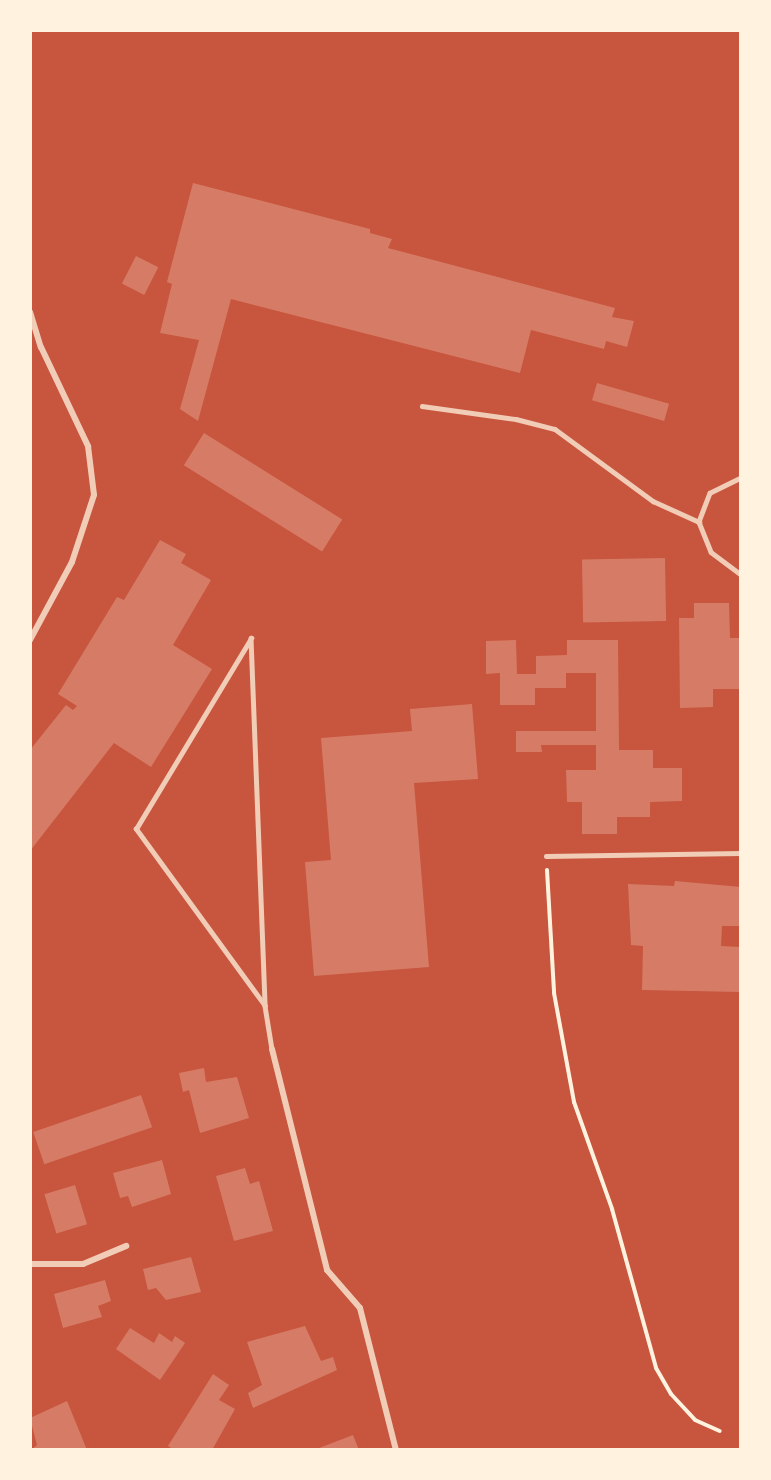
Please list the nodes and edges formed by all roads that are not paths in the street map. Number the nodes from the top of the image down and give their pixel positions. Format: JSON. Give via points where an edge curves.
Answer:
{"nodes":[{"id":1,"x":30,"y":312,"type":"edge"},
{"id":2,"x":422,"y":406,"type":"dead end"},
{"id":3,"x":741,"y":478,"type":"edge"},
{"id":4,"x":699,"y":522,"type":"junction"},
{"id":5,"x":741,"y":575,"type":"edge"},
{"id":6,"x":30,"y":640,"type":"edge"},
{"id":7,"x":741,"y":853,"type":"edge"},
{"id":8,"x":546,"y":856,"type":"road end"},
{"id":9,"x":265,"y":1006,"type":"junction"},
{"id":10,"x":272,"y":1049,"type":"joint"},
{"id":11,"x":126,"y":1246,"type":"dead end"},
{"id":12,"x":30,"y":1264,"type":"edge"},
{"id":13,"x":396,"y":1450,"type":"edge"}],
"edges":[{"from":1,"to":6,"type":"street","via":[[41,347],[88,446],[94,495],[72,562]]},
{"from":2,"to":4,"type":"lane","via":[[516,419],[555,429],[653,501]]},
{"from":3,"to":4,"type":"lane","via":[[710,493]]},
{"from":4,"to":5,"type":"lane","via":[[711,552]]},
{"from":7,"to":8,"type":"lane"},
{"from":9,"to":9,"type":"lane","via":[[136,829],[251,638],[252,662]]},
{"from":9,"to":10,"type":"lane"},
{"from":10,"to":13,"type":"street","via":[[327,1270],[360,1308]]},
{"from":11,"to":12,"type":"street","via":[[83,1264]]}]}
